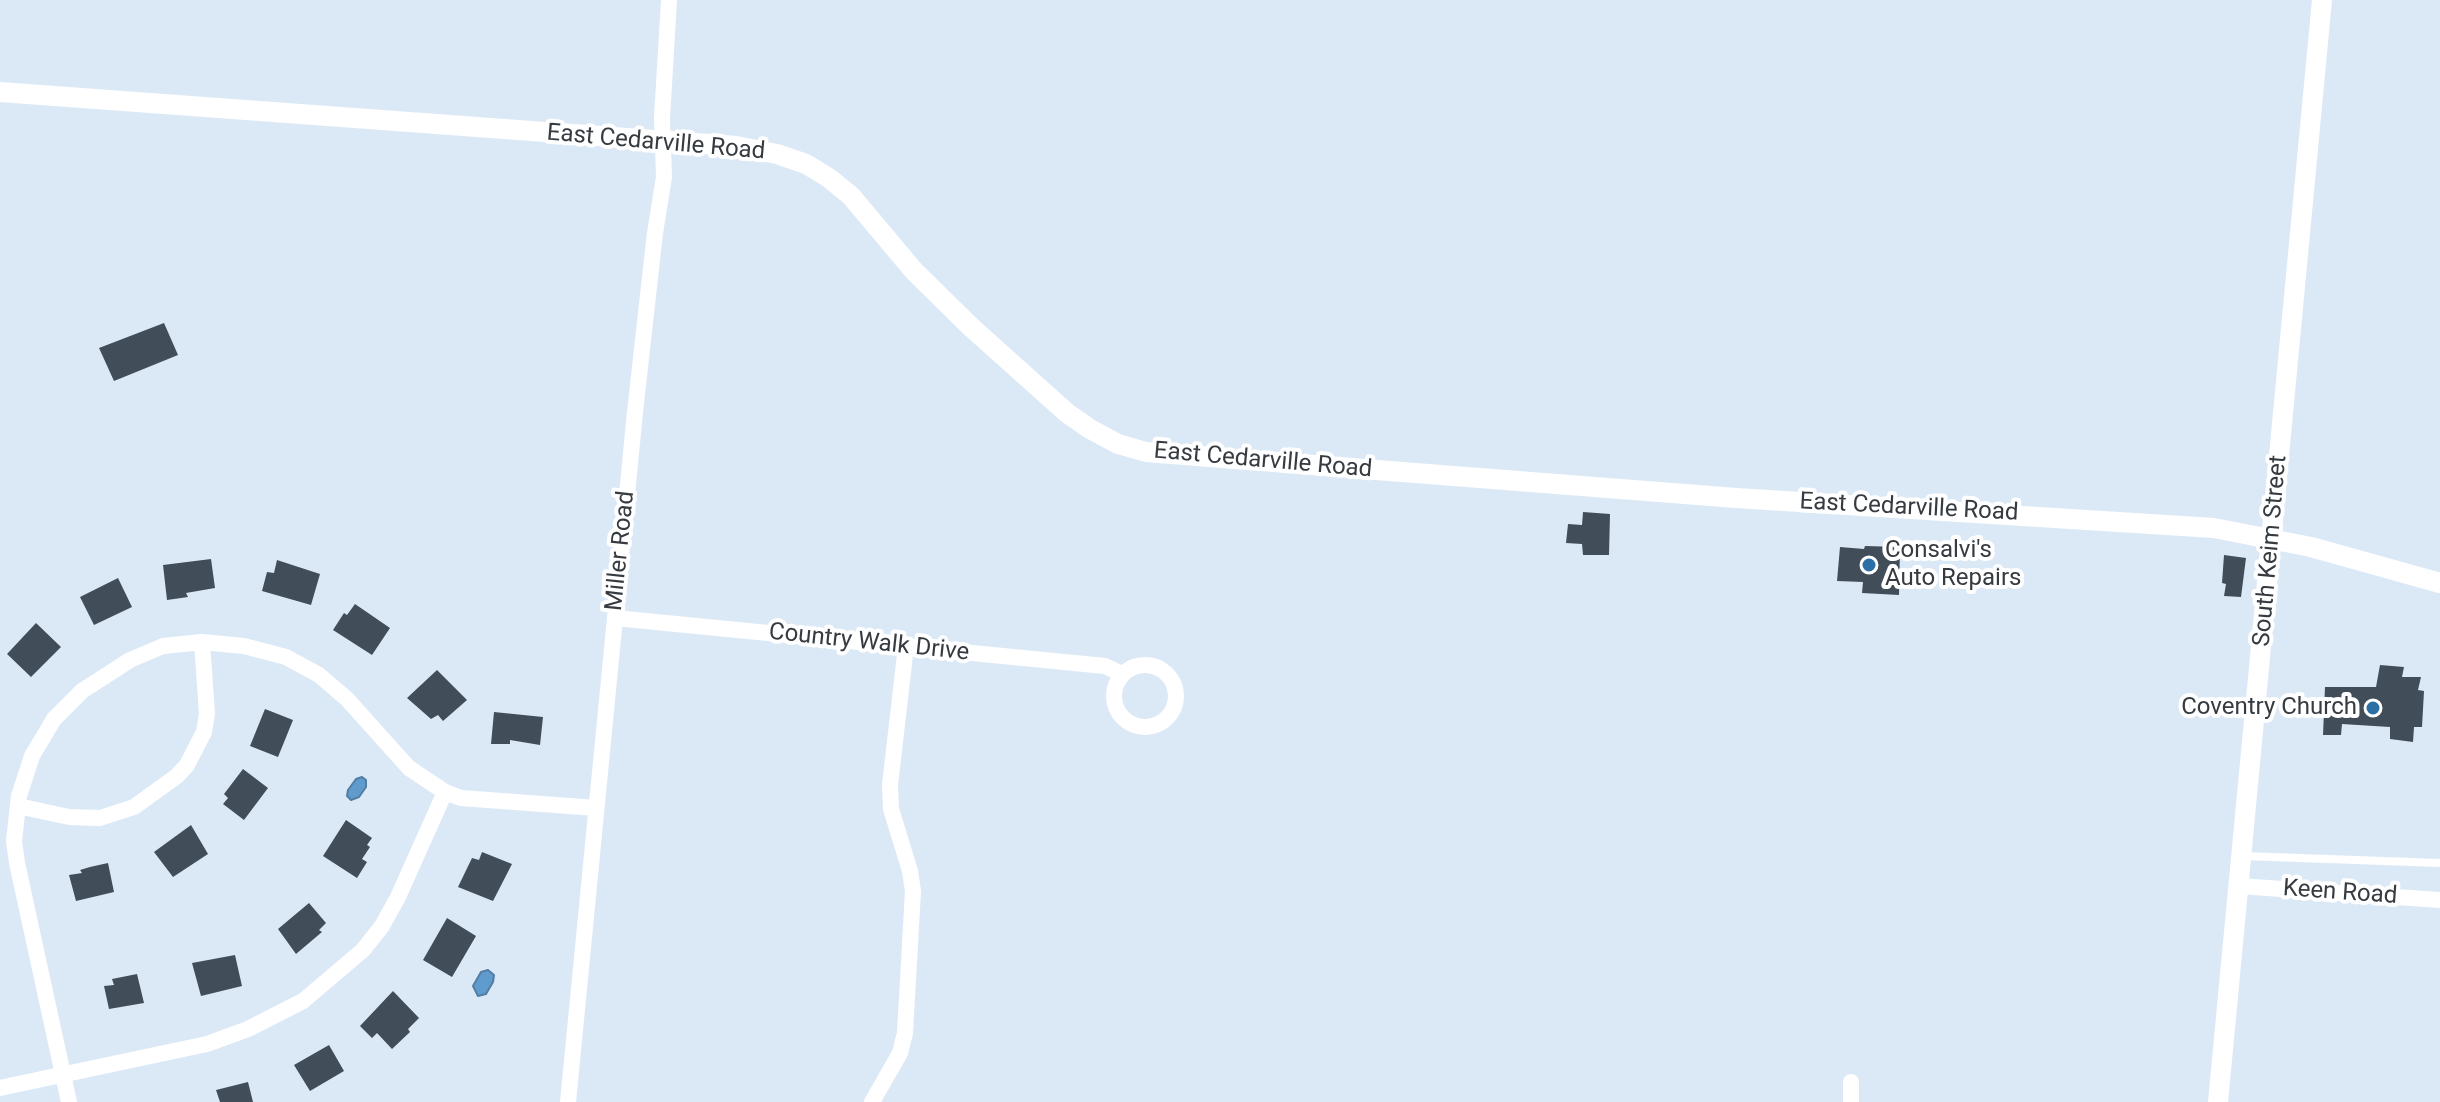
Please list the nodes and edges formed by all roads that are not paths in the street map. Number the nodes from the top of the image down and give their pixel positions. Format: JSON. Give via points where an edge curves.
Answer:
{"nodes":[{"id":1,"x":669,"y":0,"type":"edge"},
{"id":2,"x":2322,"y":0,"type":"edge"},
{"id":3,"x":0,"y":92,"type":"edge"},
{"id":4,"x":663,"y":141,"type":"junction"},
{"id":5,"x":2272,"y":538,"type":"junction"},
{"id":6,"x":2440,"y":583,"type":"edge"},
{"id":7,"x":615,"y":618,"type":"junction"},
{"id":8,"x":202,"y":642,"type":"junction"},
{"id":9,"x":906,"y":646,"type":"junction"},
{"id":10,"x":1122,"y":674,"type":"dead end"},
{"id":11,"x":445,"y":792,"type":"junction"},
{"id":12,"x":18,"y":806,"type":"junction"},
{"id":13,"x":596,"y":808,"type":"junction"},
{"id":14,"x":2242,"y":856,"type":"junction"},
{"id":15,"x":2440,"y":863,"type":"edge"},
{"id":16,"x":2239,"y":886,"type":"junction"},
{"id":17,"x":2440,"y":900,"type":"edge"},
{"id":18,"x":64,"y":1075,"type":"junction"},
{"id":19,"x":1851,"y":1082,"type":"dead end"},
{"id":20,"x":0,"y":1088,"type":"edge"},
{"id":21,"x":69,"y":1102,"type":"edge"},
{"id":22,"x":568,"y":1102,"type":"edge"},
{"id":23,"x":872,"y":1102,"type":"edge"},
{"id":24,"x":1851,"y":1102,"type":"edge"},
{"id":25,"x":2218,"y":1102,"type":"edge"}],
"edges":[{"from":1,"to":4,"type":"street","name":"Miller Road"},
{"from":2,"to":5,"type":"street","name":"South Keim Street"},
{"from":3,"to":4,"type":"street","name":"East Cedarville Road"},
{"from":4,"to":5,"type":"street","name":"East Cedarville Road","via":[[777,154],[829,178],[851,196],[914,271],[1067,413],[1104,437],[1146,452],[1736,498],[2214,528]]},
{"from":4,"to":7,"type":"street","name":"Miller Road","via":[[664,177]]},
{"from":5,"to":6,"type":"street","name":"East Cedarville Road"},
{"from":5,"to":14,"type":"street","name":"South Keim Street"},
{"from":7,"to":9,"type":"street","name":"Country Walk Drive"},
{"from":7,"to":13,"type":"street","name":"Miller Road"},
{"from":8,"to":11,"type":"street","via":[[286,657],[319,675],[409,768]]},
{"from":8,"to":12,"type":"street","via":[[147,651],[82,691],[42,737],[24,773]]},
{"from":8,"to":12,"type":"street","via":[[204,732],[177,776],[134,807],[100,818]]},
{"from":9,"to":10,"type":"street","name":"Country Walk Drive","via":[[1105,666]]},
{"from":9,"to":23,"type":"street","via":[[890,785],[891,809],[913,891],[905,1033],[900,1053]]},
{"from":11,"to":13,"type":"street","via":[[461,798]]},
{"from":11,"to":18,"type":"street","via":[[382,926],[342,971],[303,1001],[223,1039]]},
{"from":12,"to":18,"type":"street","via":[[17,863]]},
{"from":13,"to":22,"type":"street","name":"Miller Road"},
{"from":14,"to":15,"type":"lane"},
{"from":14,"to":16,"type":"street","name":"South Keim Street"},
{"from":16,"to":17,"type":"street","name":"Keen Road"},
{"from":16,"to":25,"type":"street","name":"South Keim Street"},
{"from":18,"to":20,"type":"street"},
{"from":18,"to":21,"type":"street"},
{"from":19,"to":24,"type":"street"}]}
